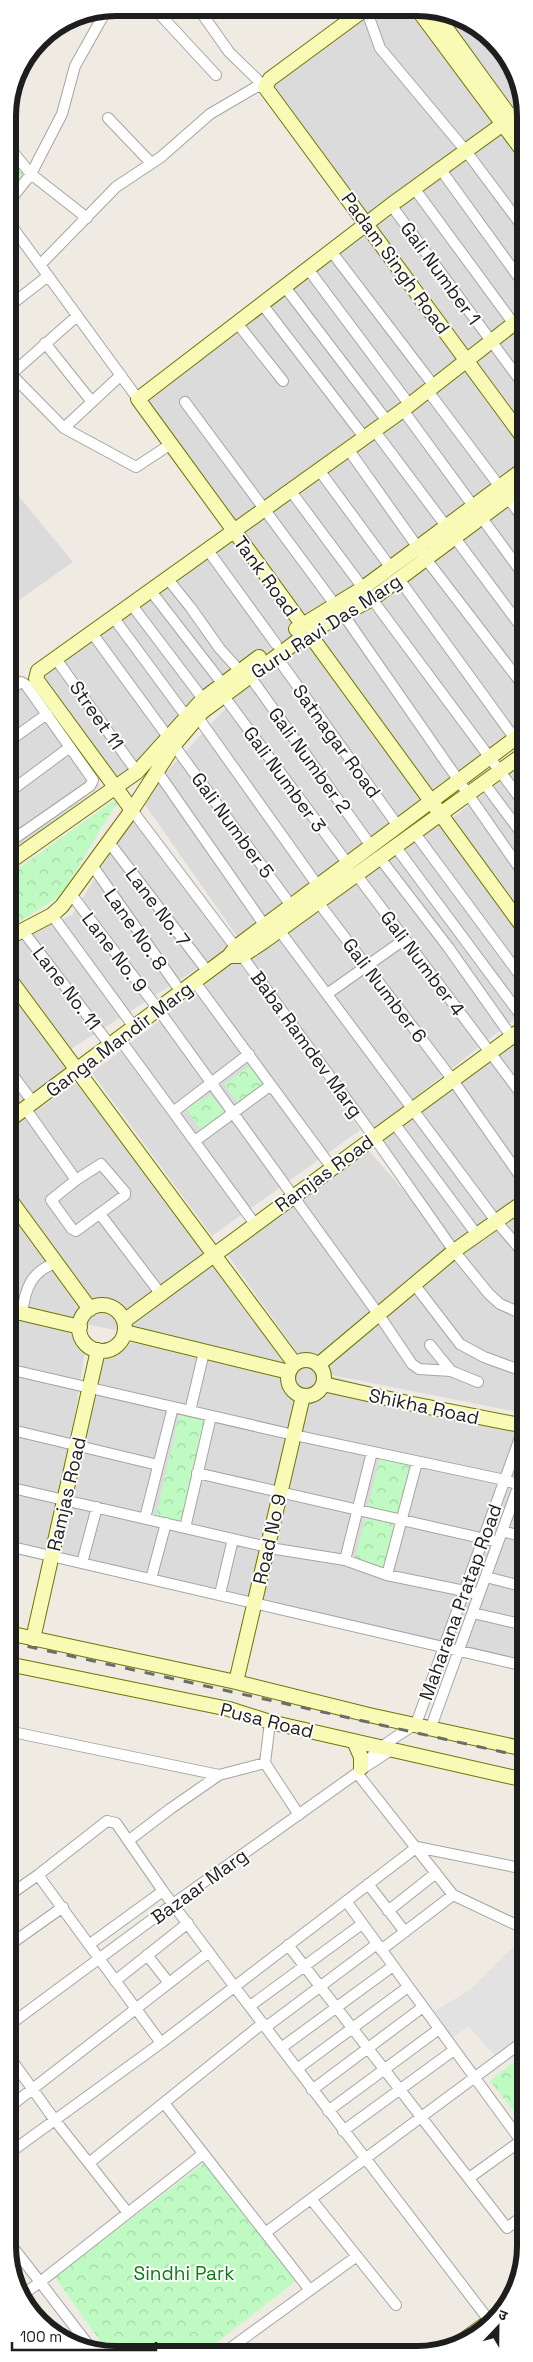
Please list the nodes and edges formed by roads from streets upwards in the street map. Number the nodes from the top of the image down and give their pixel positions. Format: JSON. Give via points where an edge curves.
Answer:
{"nodes":[{"id":1,"x":162,"y":16,"type":"edge"},
{"id":2,"x":204,"y":16,"type":"edge"},
{"id":3,"x":356,"y":16,"type":"edge"},
{"id":4,"x":368,"y":16,"type":"edge"},
{"id":5,"x":423,"y":16,"type":"edge"},
{"id":6,"x":102,"y":17,"type":"edge"},
{"id":7,"x":439,"y":19,"type":"edge"},
{"id":8,"x":216,"y":74,"type":"dead end"},
{"id":9,"x":265,"y":87,"type":"junction"},
{"id":10,"x":517,"y":114,"type":"edge"},
{"id":11,"x":108,"y":118,"type":"dead end"},
{"id":12,"x":507,"y":122,"type":"junction"},
{"id":13,"x":517,"y":131,"type":"edge"},
{"id":14,"x":517,"y":141,"type":"edge"},
{"id":15,"x":466,"y":151,"type":"junction"},
{"id":16,"x":16,"y":155,"type":"edge"},
{"id":17,"x":151,"y":163,"type":"junction"},
{"id":18,"x":441,"y":170,"type":"junction"},
{"id":19,"x":32,"y":174,"type":"junction"},
{"id":20,"x":414,"y":188,"type":"junction"},
{"id":21,"x":16,"y":193,"type":"edge"},
{"id":22,"x":391,"y":206,"type":"junction"},
{"id":23,"x":87,"y":218,"type":"junction"},
{"id":24,"x":517,"y":219,"type":"edge"},
{"id":25,"x":367,"y":224,"type":"junction"},
{"id":26,"x":16,"y":232,"type":"edge"},
{"id":27,"x":331,"y":252,"type":"junction"},
{"id":28,"x":40,"y":264,"type":"junction"},
{"id":29,"x":308,"y":269,"type":"junction"},
{"id":30,"x":517,"y":275,"type":"edge"},
{"id":31,"x":48,"y":276,"type":"junction"},
{"id":32,"x":285,"y":286,"type":"junction"},
{"id":33,"x":16,"y":301,"type":"edge"},
{"id":34,"x":262,"y":304,"type":"junction"},
{"id":35,"x":77,"y":316,"type":"junction"},
{"id":36,"x":517,"y":321,"type":"edge"},
{"id":37,"x":237,"y":322,"type":"junction"},
{"id":38,"x":513,"y":324,"type":"junction"},
{"id":39,"x":517,"y":329,"type":"edge"},
{"id":40,"x":490,"y":340,"type":"junction"},
{"id":41,"x":45,"y":342,"type":"junction"},
{"id":42,"x":466,"y":359,"type":"junction"},
{"id":43,"x":16,"y":367,"type":"edge"},
{"id":44,"x":121,"y":376,"type":"junction"},
{"id":45,"x":517,"y":376,"type":"edge"},
{"id":46,"x":283,"y":381,"type":"dead end"},
{"id":47,"x":16,"y":382,"type":"edge"},
{"id":48,"x":431,"y":389,"type":"junction"},
{"id":49,"x":138,"y":399,"type":"junction"},
{"id":50,"x":92,"y":402,"type":"junction"},
{"id":51,"x":185,"y":402,"type":"dead end"},
{"id":52,"x":406,"y":407,"type":"junction"},
{"id":53,"x":387,"y":421,"type":"junction"},
{"id":54,"x":64,"y":428,"type":"junction"},
{"id":55,"x":517,"y":429,"type":"edge"},
{"id":56,"x":370,"y":434,"type":"junction"},
{"id":57,"x":171,"y":444,"type":"junction"},
{"id":58,"x":348,"y":449,"type":"junction"},
{"id":59,"x":319,"y":470,"type":"junction"},
{"id":60,"x":517,"y":474,"type":"edge"},
{"id":61,"x":500,"y":487,"type":"junction"},
{"id":62,"x":290,"y":490,"type":"junction"},
{"id":63,"x":517,"y":491,"type":"edge"},
{"id":64,"x":508,"y":498,"type":"junction"},
{"id":65,"x":473,"y":506,"type":"junction"},
{"id":66,"x":265,"y":507,"type":"junction"},
{"id":67,"x":517,"y":510,"type":"edge"},
{"id":68,"x":482,"y":518,"type":"junction"},
{"id":69,"x":446,"y":526,"type":"junction"},
{"id":70,"x":233,"y":530,"type":"junction"},
{"id":71,"x":454,"y":538,"type":"junction"},
{"id":72,"x":417,"y":547,"type":"junction"},
{"id":73,"x":207,"y":549,"type":"junction"},
{"id":74,"x":426,"y":559,"type":"junction"},
{"id":75,"x":517,"y":567,"type":"edge"},
{"id":76,"x":391,"y":568,"type":"junction"},
{"id":77,"x":167,"y":578,"type":"junction"},
{"id":78,"x":399,"y":579,"type":"junction"},
{"id":79,"x":363,"y":588,"type":"junction"},
{"id":80,"x":150,"y":590,"type":"junction"},
{"id":81,"x":372,"y":599,"type":"junction"},
{"id":82,"x":131,"y":604,"type":"junction"},
{"id":83,"x":339,"y":610,"type":"junction"},
{"id":84,"x":113,"y":617,"type":"junction"},
{"id":85,"x":517,"y":621,"type":"edge"},
{"id":86,"x":305,"y":629,"type":"junction"},
{"id":87,"x":92,"y":633,"type":"junction"},
{"id":88,"x":276,"y":650,"type":"junction"},
{"id":89,"x":56,"y":659,"type":"junction"},
{"id":90,"x":244,"y":673,"type":"junction"},
{"id":91,"x":517,"y":678,"type":"edge"},
{"id":92,"x":16,"y":685,"type":"edge"},
{"id":93,"x":223,"y":689,"type":"junction"},
{"id":94,"x":203,"y":699,"type":"junction"},
{"id":95,"x":47,"y":714,"type":"junction"},
{"id":96,"x":191,"y":716,"type":"junction"},
{"id":97,"x":517,"y":731,"type":"edge"},
{"id":98,"x":16,"y":736,"type":"edge"},
{"id":99,"x":517,"y":737,"type":"edge"},
{"id":100,"x":171,"y":741,"type":"junction"},
{"id":101,"x":70,"y":747,"type":"junction"},
{"id":102,"x":490,"y":758,"type":"junction"},
{"id":103,"x":517,"y":760,"type":"edge"},
{"id":104,"x":157,"y":771,"type":"junction"},
{"id":105,"x":137,"y":772,"type":"junction"},
{"id":106,"x":500,"y":772,"type":"junction"},
{"id":107,"x":458,"y":780,"type":"junction"},
{"id":108,"x":484,"y":783,"type":"junction"},
{"id":109,"x":16,"y":787,"type":"edge"},
{"id":110,"x":115,"y":788,"type":"junction"},
{"id":111,"x":469,"y":794,"type":"junction"},
{"id":112,"x":517,"y":795,"type":"edge"},
{"id":113,"x":431,"y":801,"type":"junction"},
{"id":114,"x":132,"y":810,"type":"junction"},
{"id":115,"x":440,"y":813,"type":"junction"},
{"id":116,"x":398,"y":826,"type":"junction"},
{"id":117,"x":517,"y":827,"type":"edge"},
{"id":118,"x":414,"y":832,"type":"junction"},
{"id":119,"x":16,"y":837,"type":"edge"},
{"id":120,"x":108,"y":842,"type":"junction"},
{"id":121,"x":394,"y":846,"type":"junction"},
{"id":122,"x":375,"y":852,"type":"junction"},
{"id":123,"x":16,"y":857,"type":"edge"},
{"id":124,"x":517,"y":864,"type":"edge"},
{"id":125,"x":92,"y":865,"type":"junction"},
{"id":126,"x":352,"y":869,"type":"junction"},
{"id":127,"x":318,"y":886,"type":"junction"},
{"id":128,"x":71,"y":894,"type":"junction"},
{"id":129,"x":318,"y":902,"type":"junction"},
{"id":130,"x":295,"y":911,"type":"junction"},
{"id":131,"x":52,"y":915,"type":"junction"},
{"id":132,"x":517,"y":919,"type":"edge"},
{"id":133,"x":265,"y":926,"type":"junction"},
{"id":134,"x":279,"y":930,"type":"junction"},
{"id":135,"x":23,"y":931,"type":"junction"},
{"id":136,"x":16,"y":934,"type":"edge"},
{"id":137,"x":405,"y":939,"type":"junction"},
{"id":138,"x":236,"y":953,"type":"junction"},
{"id":139,"x":367,"y":966,"type":"junction"},
{"id":140,"x":517,"y":971,"type":"edge"},
{"id":141,"x":208,"y":972,"type":"junction"},
{"id":142,"x":195,"y":982,"type":"junction"},
{"id":143,"x":16,"y":988,"type":"edge"},
{"id":144,"x":181,"y":992,"type":"junction"},
{"id":145,"x":326,"y":994,"type":"junction"},
{"id":146,"x":158,"y":1009,"type":"junction"},
{"id":147,"x":517,"y":1009,"type":"edge"},
{"id":148,"x":134,"y":1027,"type":"junction"},
{"id":149,"x":517,"y":1032,"type":"edge"},
{"id":150,"x":511,"y":1036,"type":"junction"},
{"id":151,"x":114,"y":1042,"type":"junction"},
{"id":152,"x":490,"y":1052,"type":"junction"},
{"id":153,"x":249,"y":1054,"type":"junction"},
{"id":154,"x":77,"y":1070,"type":"junction"},
{"id":155,"x":452,"y":1079,"type":"junction"},
{"id":156,"x":16,"y":1083,"type":"edge"},
{"id":157,"x":211,"y":1083,"type":"junction"},
{"id":158,"x":271,"y":1085,"type":"junction"},
{"id":159,"x":517,"y":1088,"type":"edge"},
{"id":160,"x":29,"y":1106,"type":"junction"},
{"id":161,"x":413,"y":1110,"type":"junction"},
{"id":162,"x":173,"y":1112,"type":"junction"},
{"id":163,"x":233,"y":1114,"type":"junction"},
{"id":164,"x":16,"y":1115,"type":"edge"},
{"id":165,"x":394,"y":1123,"type":"junction"},
{"id":166,"x":374,"y":1136,"type":"junction"},
{"id":167,"x":195,"y":1142,"type":"junction"},
{"id":168,"x":332,"y":1168,"type":"junction"},
{"id":169,"x":517,"y":1172,"type":"edge"},
{"id":170,"x":76,"y":1180,"type":"junction"},
{"id":171,"x":292,"y":1196,"type":"junction"},
{"id":172,"x":517,"y":1207,"type":"edge"},
{"id":173,"x":16,"y":1208,"type":"edge"},
{"id":174,"x":100,"y":1214,"type":"junction"},
{"id":175,"x":496,"y":1221,"type":"junction"},
{"id":176,"x":255,"y":1224,"type":"junction"},
{"id":177,"x":477,"y":1235,"type":"junction"},
{"id":178,"x":517,"y":1246,"type":"edge"},
{"id":179,"x":454,"y":1251,"type":"junction"},
{"id":180,"x":214,"y":1254,"type":"junction"},
{"id":181,"x":56,"y":1264,"type":"junction"},
{"id":182,"x":414,"y":1284,"type":"junction"},
{"id":183,"x":160,"y":1294,"type":"junction"},
{"id":184,"x":90,"y":1309,"type":"junction"},
{"id":185,"x":16,"y":1312,"type":"edge"},
{"id":186,"x":517,"y":1312,"type":"edge"},
{"id":187,"x":22,"y":1314,"type":"junction"},
{"id":188,"x":379,"y":1315,"type":"junction"},
{"id":189,"x":124,"y":1326,"type":"junction"},
{"id":190,"x":80,"y":1327,"type":"junction"},
{"id":191,"x":430,"y":1345,"type":"dead end"},
{"id":192,"x":98,"y":1350,"type":"junction"},
{"id":193,"x":204,"y":1352,"type":"junction"},
{"id":194,"x":318,"y":1365,"type":"junction"},
{"id":195,"x":292,"y":1368,"type":"junction"},
{"id":196,"x":517,"y":1369,"type":"edge"},
{"id":197,"x":451,"y":1370,"type":"junction"},
{"id":198,"x":16,"y":1372,"type":"edge"},
{"id":199,"x":478,"y":1382,"type":"dead end"},
{"id":200,"x":323,"y":1384,"type":"junction"},
{"id":201,"x":90,"y":1387,"type":"junction"},
{"id":202,"x":303,"y":1396,"type":"junction"},
{"id":203,"x":172,"y":1407,"type":"junction"},
{"id":204,"x":190,"y":1411,"type":"junction"},
{"id":205,"x":211,"y":1416,"type":"junction"},
{"id":206,"x":517,"y":1424,"type":"edge"},
{"id":207,"x":16,"y":1431,"type":"edge"},
{"id":208,"x":294,"y":1435,"type":"junction"},
{"id":209,"x":77,"y":1444,"type":"junction"},
{"id":210,"x":517,"y":1447,"type":"edge"},
{"id":211,"x":372,"y":1452,"type":"junction"},
{"id":212,"x":417,"y":1462,"type":"junction"},
{"id":213,"x":158,"y":1465,"type":"junction"},
{"id":214,"x":197,"y":1473,"type":"junction"},
{"id":215,"x":505,"y":1480,"type":"junction"},
{"id":216,"x":517,"y":1484,"type":"edge"},
{"id":217,"x":16,"y":1489,"type":"edge"},
{"id":218,"x":517,"y":1490,"type":"edge"},
{"id":219,"x":280,"y":1491,"type":"junction"},
{"id":220,"x":64,"y":1500,"type":"junction"},
{"id":221,"x":97,"y":1507,"type":"junction"},
{"id":222,"x":358,"y":1509,"type":"junction"},
{"id":223,"x":146,"y":1518,"type":"junction"},
{"id":224,"x":401,"y":1519,"type":"junction"},
{"id":225,"x":166,"y":1523,"type":"junction"},
{"id":226,"x":185,"y":1528,"type":"junction"},
{"id":227,"x":502,"y":1531,"type":"junction"},
{"id":228,"x":517,"y":1535,"type":"edge"},
{"id":229,"x":484,"y":1537,"type":"junction"},
{"id":230,"x":233,"y":1539,"type":"junction"},
{"id":231,"x":498,"y":1542,"type":"junction"},
{"id":232,"x":267,"y":1547,"type":"junction"},
{"id":233,"x":16,"y":1548,"type":"edge"},
{"id":234,"x":52,"y":1556,"type":"junction"},
{"id":235,"x":345,"y":1560,"type":"junction"},
{"id":236,"x":82,"y":1563,"type":"junction"},
{"id":237,"x":387,"y":1575,"type":"junction"},
{"id":238,"x":486,"y":1577,"type":"junction"},
{"id":239,"x":151,"y":1578,"type":"junction"},
{"id":240,"x":517,"y":1585,"type":"edge"},
{"id":241,"x":465,"y":1591,"type":"junction"},
{"id":242,"x":220,"y":1594,"type":"junction"},
{"id":243,"x":480,"y":1594,"type":"junction"},
{"id":244,"x":255,"y":1602,"type":"junction"},
{"id":245,"x":473,"y":1614,"type":"junction"},
{"id":246,"x":517,"y":1623,"type":"edge"},
{"id":247,"x":16,"y":1635,"type":"edge"},
{"id":248,"x":33,"y":1639,"type":"junction"},
{"id":249,"x":444,"y":1647,"type":"junction"},
{"id":250,"x":459,"y":1651,"type":"junction"},
{"id":251,"x":517,"y":1664,"type":"edge"},
{"id":252,"x":16,"y":1666,"type":"edge"},
{"id":253,"x":236,"y":1682,"type":"junction"},
{"id":254,"x":270,"y":1722,"type":"junction"},
{"id":255,"x":416,"y":1724,"type":"junction"},
{"id":256,"x":431,"y":1727,"type":"junction"},
{"id":257,"x":16,"y":1733,"type":"edge"},
{"id":258,"x":354,"y":1741,"type":"junction"},
{"id":259,"x":517,"y":1747,"type":"edge"},
{"id":260,"x":385,"y":1749,"type":"junction"},
{"id":261,"x":265,"y":1763,"type":"junction"},
{"id":262,"x":359,"y":1771,"type":"junction"},
{"id":263,"x":219,"y":1775,"type":"junction"},
{"id":264,"x":517,"y":1778,"type":"edge"},
{"id":265,"x":299,"y":1815,"type":"junction"},
{"id":266,"x":128,"y":1841,"type":"junction"},
{"id":267,"x":417,"y":1847,"type":"junction"},
{"id":268,"x":517,"y":1867,"type":"edge"},
{"id":269,"x":436,"y":1873,"type":"junction"},
{"id":270,"x":38,"y":1875,"type":"junction"},
{"id":271,"x":368,"y":1884,"type":"junction"},
{"id":272,"x":16,"y":1890,"type":"edge"},
{"id":273,"x":163,"y":1891,"type":"junction"},
{"id":274,"x":453,"y":1896,"type":"junction"},
{"id":275,"x":346,"y":1901,"type":"junction"},
{"id":276,"x":173,"y":1904,"type":"junction"},
{"id":277,"x":63,"y":1907,"type":"junction"},
{"id":278,"x":388,"y":1911,"type":"junction"},
{"id":279,"x":188,"y":1923,"type":"junction"},
{"id":280,"x":362,"y":1924,"type":"junction"},
{"id":281,"x":517,"y":1925,"type":"edge"},
{"id":282,"x":405,"y":1932,"type":"junction"},
{"id":283,"x":16,"y":1940,"type":"edge"},
{"id":284,"x":90,"y":1944,"type":"junction"},
{"id":285,"x":288,"y":1945,"type":"junction"},
{"id":286,"x":380,"y":1947,"type":"junction"},
{"id":287,"x":209,"y":1952,"type":"junction"},
{"id":288,"x":147,"y":1955,"type":"junction"},
{"id":289,"x":99,"y":1959,"type":"junction"},
{"id":290,"x":304,"y":1966,"type":"junction"},
{"id":291,"x":393,"y":1966,"type":"junction"},
{"id":292,"x":115,"y":1981,"type":"junction"},
{"id":293,"x":169,"y":1984,"type":"junction"},
{"id":294,"x":234,"y":1986,"type":"junction"},
{"id":295,"x":320,"y":1987,"type":"junction"},
{"id":296,"x":408,"y":1987,"type":"junction"},
{"id":297,"x":250,"y":2006,"type":"junction"},
{"id":298,"x":423,"y":2007,"type":"junction"},
{"id":299,"x":336,"y":2008,"type":"junction"},
{"id":300,"x":136,"y":2010,"type":"junction"},
{"id":301,"x":16,"y":2020,"type":"edge"},
{"id":302,"x":264,"y":2025,"type":"junction"},
{"id":303,"x":352,"y":2028,"type":"junction"},
{"id":304,"x":439,"y":2029,"type":"junction"},
{"id":305,"x":161,"y":2043,"type":"junction"},
{"id":306,"x":517,"y":2046,"type":"edge"},
{"id":307,"x":281,"y":2048,"type":"junction"},
{"id":308,"x":367,"y":2049,"type":"junction"},
{"id":309,"x":454,"y":2050,"type":"junction"},
{"id":310,"x":16,"y":2066,"type":"edge"},
{"id":311,"x":297,"y":2069,"type":"junction"},
{"id":312,"x":384,"y":2070,"type":"junction"},
{"id":313,"x":474,"y":2077,"type":"junction"},
{"id":314,"x":32,"y":2089,"type":"junction"},
{"id":315,"x":312,"y":2090,"type":"junction"},
{"id":316,"x":399,"y":2090,"type":"junction"},
{"id":317,"x":16,"y":2102,"type":"edge"},
{"id":318,"x":164,"y":2103,"type":"junction"},
{"id":319,"x":328,"y":2111,"type":"junction"},
{"id":320,"x":420,"y":2117,"type":"junction"},
{"id":321,"x":54,"y":2119,"type":"junction"},
{"id":322,"x":343,"y":2131,"type":"junction"},
{"id":323,"x":517,"y":2131,"type":"edge"},
{"id":324,"x":517,"y":2143,"type":"edge"},
{"id":325,"x":16,"y":2148,"type":"edge"},
{"id":326,"x":203,"y":2154,"type":"junction"},
{"id":327,"x":364,"y":2159,"type":"junction"},
{"id":328,"x":89,"y":2163,"type":"junction"},
{"id":329,"x":470,"y":2178,"type":"junction"},
{"id":330,"x":311,"y":2199,"type":"junction"},
{"id":331,"x":128,"y":2213,"type":"junction"},
{"id":332,"x":517,"y":2220,"type":"edge"},
{"id":333,"x":265,"y":2233,"type":"junction"},
{"id":334,"x":16,"y":2252,"type":"edge"},
{"id":335,"x":357,"y":2256,"type":"junction"},
{"id":336,"x":40,"y":2282,"type":"junction"},
{"id":337,"x":309,"y":2289,"type":"junction"},
{"id":338,"x":28,"y":2291,"type":"edge"},
{"id":339,"x":479,"y":2302,"type":"edge"},
{"id":340,"x":396,"y":2305,"type":"dead end"},
{"id":341,"x":85,"y":2340,"type":"edge"},
{"id":342,"x":234,"y":2346,"type":"edge"}],
"edges":[{"from":1,"to":8,"type":"street"},
{"from":2,"to":9,"type":"street","via":[[225,47]]},
{"from":3,"to":9,"type":"street","via":[[270,79]]},
{"from":4,"to":15,"type":"street","via":[[380,48]]},
{"from":5,"to":12,"type":"street"},
{"from":6,"to":19,"type":"street","via":[[75,66],[62,114]]},
{"from":7,"to":12,"type":"street"},
{"from":9,"to":17,"type":"street","via":[[256,87],[210,114]]},
{"from":9,"to":25,"type":"street","name":"Padam Singh Road"},
{"from":10,"to":12,"type":"street"},
{"from":11,"to":17,"type":"street"},
{"from":12,"to":13,"type":"street"},
{"from":12,"to":14,"type":"street"},
{"from":12,"to":15,"type":"street"},
{"from":15,"to":18,"type":"street"},
{"from":15,"to":24,"type":"street"},
{"from":16,"to":19,"type":"street"},
{"from":17,"to":23,"type":"street","via":[[116,187]]},
{"from":18,"to":20,"type":"street"},
{"from":18,"to":30,"type":"street"},
{"from":19,"to":21,"type":"street"},
{"from":19,"to":23,"type":"street"},
{"from":20,"to":22,"type":"street"},
{"from":20,"to":38,"type":"street"},
{"from":22,"to":25,"type":"street"},
{"from":22,"to":40,"type":"street","name":"Gali Number 1"},
{"from":23,"to":28,"type":"street"},
{"from":25,"to":27,"type":"street"},
{"from":25,"to":42,"type":"street","name":"Padam Singh Road"},
{"from":26,"to":28,"type":"street","name":"Tank Road"},
{"from":27,"to":29,"type":"street"},
{"from":27,"to":48,"type":"street"},
{"from":28,"to":31,"type":"street","name":"Tank Road"},
{"from":29,"to":32,"type":"street"},
{"from":29,"to":52,"type":"street"},
{"from":31,"to":33,"type":"street"},
{"from":31,"to":35,"type":"street","name":"Tank Road"},
{"from":32,"to":34,"type":"street"},
{"from":32,"to":53,"type":"street"},
{"from":34,"to":37,"type":"street"},
{"from":34,"to":56,"type":"street"},
{"from":35,"to":41,"type":"street"},
{"from":35,"to":44,"type":"street","name":"Tank Road"},
{"from":36,"to":38,"type":"street"},
{"from":37,"to":46,"type":"street"},
{"from":37,"to":49,"type":"street"},
{"from":38,"to":39,"type":"street"},
{"from":38,"to":40,"type":"street"},
{"from":40,"to":42,"type":"street"},
{"from":40,"to":45,"type":"street","name":"Gali Number 1"},
{"from":41,"to":43,"type":"street"},
{"from":41,"to":50,"type":"street"},
{"from":42,"to":48,"type":"street"},
{"from":42,"to":55,"type":"street","name":"Padam Singh Road"},
{"from":44,"to":49,"type":"street","name":"Tank Road"},
{"from":44,"to":50,"type":"street"},
{"from":47,"to":54,"type":"street"},
{"from":48,"to":52,"type":"street"},
{"from":48,"to":61,"type":"street"},
{"from":49,"to":57,"type":"street","name":"Tank Road"},
{"from":50,"to":54,"type":"street"},
{"from":51,"to":66,"type":"street"},
{"from":52,"to":53,"type":"street"},
{"from":52,"to":65,"type":"street"},
{"from":53,"to":56,"type":"street"},
{"from":54,"to":57,"type":"street","via":[[136,466]]},
{"from":56,"to":58,"type":"street"},
{"from":56,"to":69,"type":"street"},
{"from":57,"to":70,"type":"street","name":"Tank Road"},
{"from":58,"to":59,"type":"street"},
{"from":58,"to":72,"type":"street"},
{"from":59,"to":62,"type":"street"},
{"from":59,"to":76,"type":"street"},
{"from":60,"to":61,"type":"street","name":"Guru Ravi Das Marg"},
{"from":61,"to":65,"type":"street","name":"Guru Ravi Das Marg"},
{"from":62,"to":66,"type":"street"},
{"from":62,"to":79,"type":"street"},
{"from":63,"to":64,"type":"street","name":"Guru Ravi Das Marg"},
{"from":64,"to":67,"type":"street"},
{"from":64,"to":68,"type":"street","name":"Guru Ravi Das Marg"},
{"from":65,"to":68,"type":"street"},
{"from":65,"to":69,"type":"street","name":"Guru Ravi Das Marg"},
{"from":66,"to":70,"type":"street"},
{"from":66,"to":83,"type":"street"},
{"from":68,"to":71,"type":"street","name":"Guru Ravi Das Marg"},
{"from":68,"to":75,"type":"street"},
{"from":69,"to":72,"type":"street","name":"Guru Ravi Das Marg"},
{"from":70,"to":73,"type":"street"},
{"from":70,"to":86,"type":"street","name":"Tank Road"},
{"from":71,"to":74,"type":"street","name":"Guru Ravi Das Marg"},
{"from":71,"to":85,"type":"street"},
{"from":72,"to":74,"type":"street"},
{"from":72,"to":76,"type":"street","name":"Guru Ravi Das Marg"},
{"from":73,"to":77,"type":"street"},
{"from":73,"to":88,"type":"street","name":"Satnagar Road"},
{"from":74,"to":78,"type":"street","name":"Guru Ravi Das Marg"},
{"from":74,"to":91,"type":"street"},
{"from":76,"to":79,"type":"street","name":"Guru Ravi Das Marg"},
{"from":77,"to":80,"type":"street"},
{"from":77,"to":90,"type":"street","name":"Gali Number 2","via":[[220,649]]},
{"from":78,"to":81,"type":"street","name":"Guru Ravi Das Marg"},
{"from":78,"to":97,"type":"street"},
{"from":79,"to":83,"type":"street","name":"Guru Ravi Das Marg"},
{"from":80,"to":82,"type":"street"},
{"from":80,"to":93,"type":"street","name":"Gali Number 3"},
{"from":81,"to":83,"type":"street","name":"Guru Ravi Das Marg"},
{"from":81,"to":102,"type":"street"},
{"from":82,"to":84,"type":"street"},
{"from":82,"to":94,"type":"street"},
{"from":83,"to":86,"type":"street","name":"Guru Ravi Das Marg"},
{"from":83,"to":107,"type":"street"},
{"from":84,"to":87,"type":"street"},
{"from":84,"to":96,"type":"street"},
{"from":86,"to":88,"type":"street","name":"Guru Ravi Das Marg"},
{"from":86,"to":113,"type":"street","name":"Tank Road"},
{"from":87,"to":89,"type":"street"},
{"from":87,"to":100,"type":"street","name":"Gali Number 5"},
{"from":88,"to":90,"type":"street","name":"Guru Ravi Das Marg"},
{"from":88,"to":116,"type":"street","name":"Satnagar Road"},
{"from":89,"to":105,"type":"street","name":"Street 11"},
{"from":89,"to":110,"type":"street","via":[[38,671],[36,679]]},
{"from":90,"to":93,"type":"street","name":"Guru Ravi Das Marg"},
{"from":90,"to":122,"type":"street","name":"Gali Number 2"},
{"from":92,"to":95,"type":"street","via":[[24,683]]},
{"from":93,"to":94,"type":"street","name":"Guru Ravi Das Marg"},
{"from":93,"to":96,"type":"street","name":"Guru Ravi Das Marg"},
{"from":93,"to":126,"type":"street","name":"Gali Number 3"},
{"from":94,"to":96,"type":"street","name":"Guru Ravi Das Marg"},
{"from":95,"to":98,"type":"street"},
{"from":95,"to":101,"type":"street"},
{"from":96,"to":100,"type":"street","name":"Guru Ravi Das Marg"},
{"from":96,"to":127,"type":"street"},
{"from":99,"to":102,"type":"street","name":"Ganga Mandir Marg"},
{"from":100,"to":104,"type":"street","name":"Guru Ravi Das Marg"},
{"from":100,"to":105,"type":"street","name":"Guru Ravi Das Marg"},
{"from":100,"to":130,"type":"street","name":"Gali Number 5"},
{"from":101,"to":109,"type":"street"},
{"from":101,"to":119,"type":"street","via":[[92,778],[92,784]]},
{"from":102,"to":106,"type":"street"},
{"from":102,"to":107,"type":"street","name":"Ganga Mandir Marg"},
{"from":103,"to":106,"type":"street","name":"Ganga Mandir Marg"},
{"from":104,"to":114,"type":"street","name":"Guru Ravi Das Marg"},
{"from":104,"to":133,"type":"street"},
{"from":105,"to":110,"type":"street","name":"Guru Ravi Das Marg"},
{"from":106,"to":108,"type":"street","name":"Ganga Mandir Marg"},
{"from":106,"to":112,"type":"street"},
{"from":107,"to":111,"type":"street"},
{"from":107,"to":113,"type":"street","name":"Ganga Mandir Marg"},
{"from":108,"to":111,"type":"street","name":"Ganga Mandir Marg"},
{"from":108,"to":117,"type":"street"},
{"from":110,"to":114,"type":"street"},
{"from":110,"to":123,"type":"street","name":"Guru Ravi Das Marg"},
{"from":111,"to":115,"type":"street","name":"Ganga Mandir Marg"},
{"from":111,"to":124,"type":"street"},
{"from":113,"to":115,"type":"street","name":"Tank Road"},
{"from":113,"to":116,"type":"street","name":"Ganga Mandir Marg"},
{"from":114,"to":120,"type":"street","name":"Guru Ravi Das Marg"},
{"from":114,"to":138,"type":"street","name":"Baba Ramdev Marg"},
{"from":115,"to":118,"type":"street","name":"Ganga Mandir Marg"},
{"from":115,"to":132,"type":"street","name":"Tank Road"},
{"from":116,"to":122,"type":"street","name":"Ganga Mandir Marg"},
{"from":118,"to":121,"type":"street","name":"Ganga Mandir Marg"},
{"from":118,"to":140,"type":"street"},
{"from":120,"to":125,"type":"street","name":"Guru Ravi Das Marg"},
{"from":120,"to":141,"type":"street","name":"Lane No. 7"},
{"from":121,"to":122,"type":"street","name":"Ganga Mandir Marg"},
{"from":121,"to":147,"type":"street"},
{"from":122,"to":126,"type":"street","name":"Ganga Mandir Marg"},
{"from":122,"to":150,"type":"street","name":"Gali Number 2"},
{"from":125,"to":128,"type":"street","name":"Guru Ravi Das Marg"},
{"from":125,"to":144,"type":"street","name":"Lane No. 8"},
{"from":126,"to":127,"type":"street","name":"Ganga Mandir Marg"},
{"from":126,"to":129,"type":"street","name":"Ganga Mandir Marg"},
{"from":126,"to":137,"type":"street","name":"Gali Number 4"},
{"from":127,"to":130,"type":"street","name":"Ganga Mandir Marg"},
{"from":128,"to":131,"type":"street","name":"Guru Ravi Das Marg"},
{"from":128,"to":146,"type":"street","name":"Lane No. 9"},
{"from":129,"to":130,"type":"street","name":"Ganga Mandir Marg"},
{"from":129,"to":139,"type":"street","name":"Gali Number 6"},
{"from":130,"to":133,"type":"street","name":"Ganga Mandir Marg"},
{"from":130,"to":134,"type":"street","name":"Ganga Mandir Marg"},
{"from":131,"to":135,"type":"street","name":"Guru Ravi Das Marg"},
{"from":131,"to":148,"type":"street"},
{"from":133,"to":138,"type":"street","name":"Ganga Mandir Marg"},
{"from":134,"to":138,"type":"street","name":"Ganga Mandir Marg"},
{"from":134,"to":145,"type":"street"},
{"from":135,"to":136,"type":"street","name":"Guru Ravi Das Marg"},
{"from":135,"to":151,"type":"street","name":"Lane No. 11"},
{"from":137,"to":139,"type":"street"},
{"from":137,"to":152,"type":"street","name":"Gali Number 4"},
{"from":138,"to":141,"type":"street","name":"Ganga Mandir Marg"},
{"from":138,"to":166,"type":"street","name":"Baba Ramdev Marg"},
{"from":139,"to":145,"type":"street"},
{"from":139,"to":155,"type":"street","name":"Gali Number 6"},
{"from":141,"to":142,"type":"street","name":"Ganga Mandir Marg"},
{"from":142,"to":144,"type":"street","name":"Ganga Mandir Marg"},
{"from":142,"to":153,"type":"street"},
{"from":143,"to":154,"type":"street"},
{"from":144,"to":146,"type":"street","name":"Ganga Mandir Marg"},
{"from":145,"to":161,"type":"street"},
{"from":146,"to":148,"type":"street","name":"Ganga Mandir Marg"},
{"from":146,"to":157,"type":"street","name":"Lane No. 9"},
{"from":148,"to":151,"type":"street","name":"Ganga Mandir Marg"},
{"from":149,"to":150,"type":"street","name":"Ramjas Road"},
{"from":150,"to":152,"type":"street","name":"Ramjas Road"},
{"from":151,"to":154,"type":"street","name":"Ganga Mandir Marg"},
{"from":151,"to":162,"type":"street","name":"Lane No. 11"},
{"from":152,"to":155,"type":"street","name":"Ramjas Road"},
{"from":152,"to":159,"type":"street","name":"Gali Number 4"},
{"from":153,"to":157,"type":"street"},
{"from":153,"to":158,"type":"street"},
{"from":154,"to":160,"type":"street","name":"Ganga Mandir Marg"},
{"from":154,"to":180,"type":"street"},
{"from":155,"to":161,"type":"street","name":"Ramjas Road"},
{"from":155,"to":169,"type":"street","name":"Gali Number 6"},
{"from":156,"to":160,"type":"street"},
{"from":157,"to":162,"type":"street"},
{"from":157,"to":163,"type":"street","name":"Lane No. 9"},
{"from":158,"to":163,"type":"street"},
{"from":158,"to":168,"type":"street"},
{"from":160,"to":164,"type":"street","name":"Ganga Mandir Marg"},
{"from":160,"to":170,"type":"street"},
{"from":161,"to":165,"type":"street","name":"Ramjas Road"},
{"from":161,"to":175,"type":"street"},
{"from":162,"to":167,"type":"street","name":"Lane No. 11"},
{"from":163,"to":167,"type":"street"},
{"from":163,"to":171,"type":"street","name":"Lane No. 9"},
{"from":165,"to":166,"type":"street","name":"Ramjas Road"},
{"from":165,"to":177,"type":"street"},
{"from":166,"to":168,"type":"street","name":"Ramjas Road"},
{"from":166,"to":179,"type":"street","name":"Baba Ramdev Marg"},
{"from":167,"to":176,"type":"street","name":"Lane No. 11"},
{"from":168,"to":171,"type":"street","name":"Ramjas Road"},
{"from":170,"to":174,"type":"street","via":[[101,1164],[124,1192],[123,1197]]},
{"from":170,"to":174,"type":"street","via":[[51,1200],[56,1208],[74,1230]]},
{"from":171,"to":176,"type":"street","name":"Ramjas Road"},
{"from":171,"to":188,"type":"street","name":"Lane No. 9"},
{"from":172,"to":175,"type":"street"},
{"from":173,"to":181,"type":"street"},
{"from":174,"to":183,"type":"street"},
{"from":175,"to":177,"type":"street"},
{"from":175,"to":178,"type":"street"},
{"from":176,"to":180,"type":"street","name":"Ramjas Road"},
{"from":177,"to":179,"type":"street"},
{"from":179,"to":182,"type":"street"},
{"from":179,"to":186,"type":"street","name":"Baba Ramdev Marg","via":[[489,1294]]},
{"from":180,"to":183,"type":"street","name":"Ramjas Road"},
{"from":180,"to":195,"type":"street"},
{"from":181,"to":184,"type":"street"},
{"from":181,"to":187,"type":"street","via":[[46,1266],[30,1281]]},
{"from":182,"to":188,"type":"street"},
{"from":182,"to":196,"type":"street","via":[[460,1344]]},
{"from":183,"to":189,"type":"street","name":"Ramjas Road"},
{"from":184,"to":189,"type":"street","via":[[101,1305],[112,1308]]},
{"from":184,"to":190,"type":"street","via":[[82,1318]]},
{"from":185,"to":187,"type":"street"},
{"from":187,"to":190,"type":"street"},
{"from":188,"to":194,"type":"street"},
{"from":188,"to":197,"type":"street","name":"Lane No. 9","via":[[413,1366]]},
{"from":189,"to":192,"type":"street","via":[[115,1347]]},
{"from":189,"to":193,"type":"street"},
{"from":190,"to":192,"type":"street","via":[[83,1340]]},
{"from":191,"to":197,"type":"street"},
{"from":192,"to":201,"type":"street","name":"Ramjas Road"},
{"from":193,"to":195,"type":"street"},
{"from":193,"to":204,"type":"street"},
{"from":194,"to":195,"type":"street","via":[[309,1361]]},
{"from":194,"to":200,"type":"street","via":[[323,1374]]},
{"from":195,"to":202,"type":"street","via":[[291,1387]]},
{"from":197,"to":199,"type":"street"},
{"from":198,"to":201,"type":"street"},
{"from":200,"to":202,"type":"street","via":[[313,1395]]},
{"from":200,"to":206,"type":"street","name":"Shikha Road","via":[[408,1404]]},
{"from":201,"to":203,"type":"street"},
{"from":201,"to":209,"type":"street","name":"Ramjas Road"},
{"from":202,"to":208,"type":"street","name":"Road No 9"},
{"from":203,"to":204,"type":"street"},
{"from":203,"to":213,"type":"street"},
{"from":204,"to":205,"type":"street"},
{"from":205,"to":208,"type":"street"},
{"from":205,"to":214,"type":"street"},
{"from":207,"to":209,"type":"street"},
{"from":208,"to":211,"type":"street"},
{"from":208,"to":219,"type":"street","name":"Road No 9"},
{"from":209,"to":213,"type":"street"},
{"from":209,"to":220,"type":"street","name":"Ramjas Road"},
{"from":210,"to":215,"type":"street","name":"Maharana Pratap Road"},
{"from":211,"to":212,"type":"street"},
{"from":211,"to":222,"type":"street"},
{"from":212,"to":215,"type":"street"},
{"from":212,"to":224,"type":"street"},
{"from":213,"to":223,"type":"street"},
{"from":214,"to":219,"type":"street"},
{"from":214,"to":226,"type":"street"},
{"from":215,"to":216,"type":"street"},
{"from":215,"to":229,"type":"street","name":"Maharana Pratap Road"},
{"from":217,"to":220,"type":"street"},
{"from":218,"to":227,"type":"street","name":"Maharana Pratap Road"},
{"from":219,"to":222,"type":"street"},
{"from":219,"to":232,"type":"street","name":"Road No 9"},
{"from":220,"to":221,"type":"street"},
{"from":220,"to":234,"type":"street","name":"Ramjas Road"},
{"from":221,"to":223,"type":"street"},
{"from":221,"to":236,"type":"street"},
{"from":222,"to":224,"type":"street"},
{"from":222,"to":235,"type":"street"},
{"from":223,"to":225,"type":"street"},
{"from":224,"to":229,"type":"street"},
{"from":224,"to":237,"type":"street"},
{"from":225,"to":226,"type":"street"},
{"from":225,"to":239,"type":"street"},
{"from":226,"to":230,"type":"street"},
{"from":227,"to":228,"type":"street"},
{"from":227,"to":231,"type":"street","name":"Maharana Pratap Road"},
{"from":229,"to":231,"type":"street"},
{"from":229,"to":241,"type":"street","name":"Maharana Pratap Road"},
{"from":230,"to":232,"type":"street"},
{"from":230,"to":242,"type":"street"},
{"from":231,"to":238,"type":"street","name":"Maharana Pratap Road"},
{"from":232,"to":235,"type":"street"},
{"from":232,"to":244,"type":"street","name":"Road No 9"},
{"from":233,"to":234,"type":"street"},
{"from":234,"to":236,"type":"street"},
{"from":234,"to":248,"type":"street","name":"Ramjas Road"},
{"from":235,"to":237,"type":"street"},
{"from":236,"to":239,"type":"street"},
{"from":237,"to":241,"type":"street"},
{"from":238,"to":240,"type":"street"},
{"from":238,"to":243,"type":"street","name":"Maharana Pratap Road"},
{"from":239,"to":242,"type":"street"},
{"from":241,"to":243,"type":"street"},
{"from":241,"to":249,"type":"street","name":"Maharana Pratap Road"},
{"from":242,"to":244,"type":"street"},
{"from":243,"to":245,"type":"street","name":"Maharana Pratap Road"},
{"from":244,"to":249,"type":"street"},
{"from":244,"to":253,"type":"street","name":"Road No 9"},
{"from":245,"to":246,"type":"street"},
{"from":245,"to":250,"type":"street","name":"Maharana Pratap Road"},
{"from":247,"to":248,"type":"street","name":"Pusa Road"},
{"from":248,"to":253,"type":"street","name":"Pusa Road"},
{"from":249,"to":250,"type":"street"},
{"from":249,"to":255,"type":"street","name":"Maharana Pratap Road"},
{"from":250,"to":251,"type":"street"},
{"from":250,"to":256,"type":"street","name":"Maharana Pratap Road"},
{"from":252,"to":254,"type":"street","name":"Pusa Road","via":[[229,1709]]},
{"from":253,"to":255,"type":"street","name":"Pusa Road"},
{"from":254,"to":258,"type":"street","name":"Pusa Road"},
{"from":254,"to":261,"type":"street"},
{"from":255,"to":256,"type":"street","name":"Pusa Road"},
{"from":255,"to":260,"type":"street","name":"Bazaar Marg"},
{"from":256,"to":259,"type":"street","name":"Pusa Road"},
{"from":257,"to":263,"type":"street"},
{"from":258,"to":260,"type":"street","name":"Pusa Road"},
{"from":258,"to":262,"type":"street","via":[[361,1758]]},
{"from":260,"to":262,"type":"street","name":"Bazaar Marg"},
{"from":260,"to":264,"type":"street","name":"Pusa Road"},
{"from":261,"to":263,"type":"street"},
{"from":261,"to":265,"type":"street"},
{"from":262,"to":265,"type":"street","name":"Bazaar Marg"},
{"from":262,"to":267,"type":"street"},
{"from":263,"to":266,"type":"street"},
{"from":265,"to":276,"type":"street","name":"Bazaar Marg"},
{"from":266,"to":270,"type":"street","via":[[116,1823],[107,1821]]},
{"from":266,"to":273,"type":"street"},
{"from":267,"to":268,"type":"street"},
{"from":267,"to":269,"type":"street"},
{"from":267,"to":271,"type":"street"},
{"from":269,"to":274,"type":"street"},
{"from":269,"to":278,"type":"street"},
{"from":270,"to":272,"type":"street"},
{"from":270,"to":277,"type":"street"},
{"from":271,"to":275,"type":"street"},
{"from":271,"to":278,"type":"street"},
{"from":273,"to":276,"type":"street"},
{"from":273,"to":284,"type":"street"},
{"from":274,"to":281,"type":"street"},
{"from":274,"to":282,"type":"street"},
{"from":275,"to":280,"type":"street"},
{"from":275,"to":285,"type":"street"},
{"from":276,"to":279,"type":"street"},
{"from":276,"to":289,"type":"street","name":"Bazaar Marg"},
{"from":277,"to":283,"type":"street"},
{"from":277,"to":284,"type":"street"},
{"from":278,"to":282,"type":"street"},
{"from":279,"to":287,"type":"street"},
{"from":279,"to":288,"type":"street"},
{"from":280,"to":286,"type":"street"},
{"from":280,"to":290,"type":"street"},
{"from":282,"to":286,"type":"street"},
{"from":284,"to":289,"type":"street"},
{"from":285,"to":290,"type":"street"},
{"from":285,"to":294,"type":"street"},
{"from":286,"to":291,"type":"street"},
{"from":286,"to":295,"type":"street"},
{"from":287,"to":293,"type":"street"},
{"from":287,"to":294,"type":"street"},
{"from":288,"to":292,"type":"street"},
{"from":288,"to":293,"type":"street"},
{"from":289,"to":292,"type":"street"},
{"from":289,"to":301,"type":"street","name":"Bazaar Marg"},
{"from":290,"to":295,"type":"street"},
{"from":290,"to":297,"type":"street"},
{"from":291,"to":296,"type":"street"},
{"from":291,"to":299,"type":"street"},
{"from":292,"to":300,"type":"street"},
{"from":293,"to":300,"type":"street"},
{"from":294,"to":297,"type":"street"},
{"from":294,"to":305,"type":"street"},
{"from":295,"to":299,"type":"street"},
{"from":295,"to":302,"type":"street"},
{"from":296,"to":298,"type":"street"},
{"from":296,"to":303,"type":"street"},
{"from":297,"to":302,"type":"street"},
{"from":298,"to":304,"type":"street"},
{"from":298,"to":308,"type":"street"},
{"from":299,"to":303,"type":"street"},
{"from":299,"to":307,"type":"street"},
{"from":300,"to":305,"type":"street"},
{"from":300,"to":314,"type":"street"},
{"from":302,"to":307,"type":"street"},
{"from":302,"to":318,"type":"street"},
{"from":303,"to":308,"type":"street"},
{"from":303,"to":311,"type":"street"},
{"from":304,"to":309,"type":"street"},
{"from":304,"to":312,"type":"street"},
{"from":305,"to":321,"type":"street"},
{"from":306,"to":313,"type":"street"},
{"from":307,"to":311,"type":"street"},
{"from":308,"to":312,"type":"street"},
{"from":308,"to":315,"type":"street"},
{"from":309,"to":313,"type":"street"},
{"from":309,"to":316,"type":"street"},
{"from":310,"to":314,"type":"street"},
{"from":311,"to":315,"type":"street"},
{"from":312,"to":316,"type":"street"},
{"from":312,"to":319,"type":"street"},
{"from":313,"to":320,"type":"street"},
{"from":313,"to":323,"type":"street"},
{"from":314,"to":317,"type":"street"},
{"from":314,"to":321,"type":"street"},
{"from":315,"to":319,"type":"street"},
{"from":316,"to":320,"type":"street"},
{"from":316,"to":322,"type":"street"},
{"from":318,"to":326,"type":"street"},
{"from":318,"to":328,"type":"street"},
{"from":319,"to":322,"type":"street"},
{"from":320,"to":327,"type":"street"},
{"from":320,"to":329,"type":"street"},
{"from":321,"to":325,"type":"street"},
{"from":321,"to":328,"type":"street"},
{"from":322,"to":327,"type":"street"},
{"from":324,"to":329,"type":"street"},
{"from":326,"to":331,"type":"street"},
{"from":326,"to":333,"type":"street"},
{"from":327,"to":330,"type":"street"},
{"from":327,"to":339,"type":"street"},
{"from":328,"to":331,"type":"street"},
{"from":329,"to":332,"type":"street","via":[[507,2228]]},
{"from":330,"to":333,"type":"street"},
{"from":330,"to":335,"type":"street"},
{"from":331,"to":336,"type":"street"},
{"from":333,"to":337,"type":"street"},
{"from":334,"to":336,"type":"street"},
{"from":335,"to":337,"type":"street"},
{"from":335,"to":340,"type":"street"},
{"from":336,"to":338,"type":"street"},
{"from":336,"to":341,"type":"street"},
{"from":337,"to":342,"type":"street"}]}
